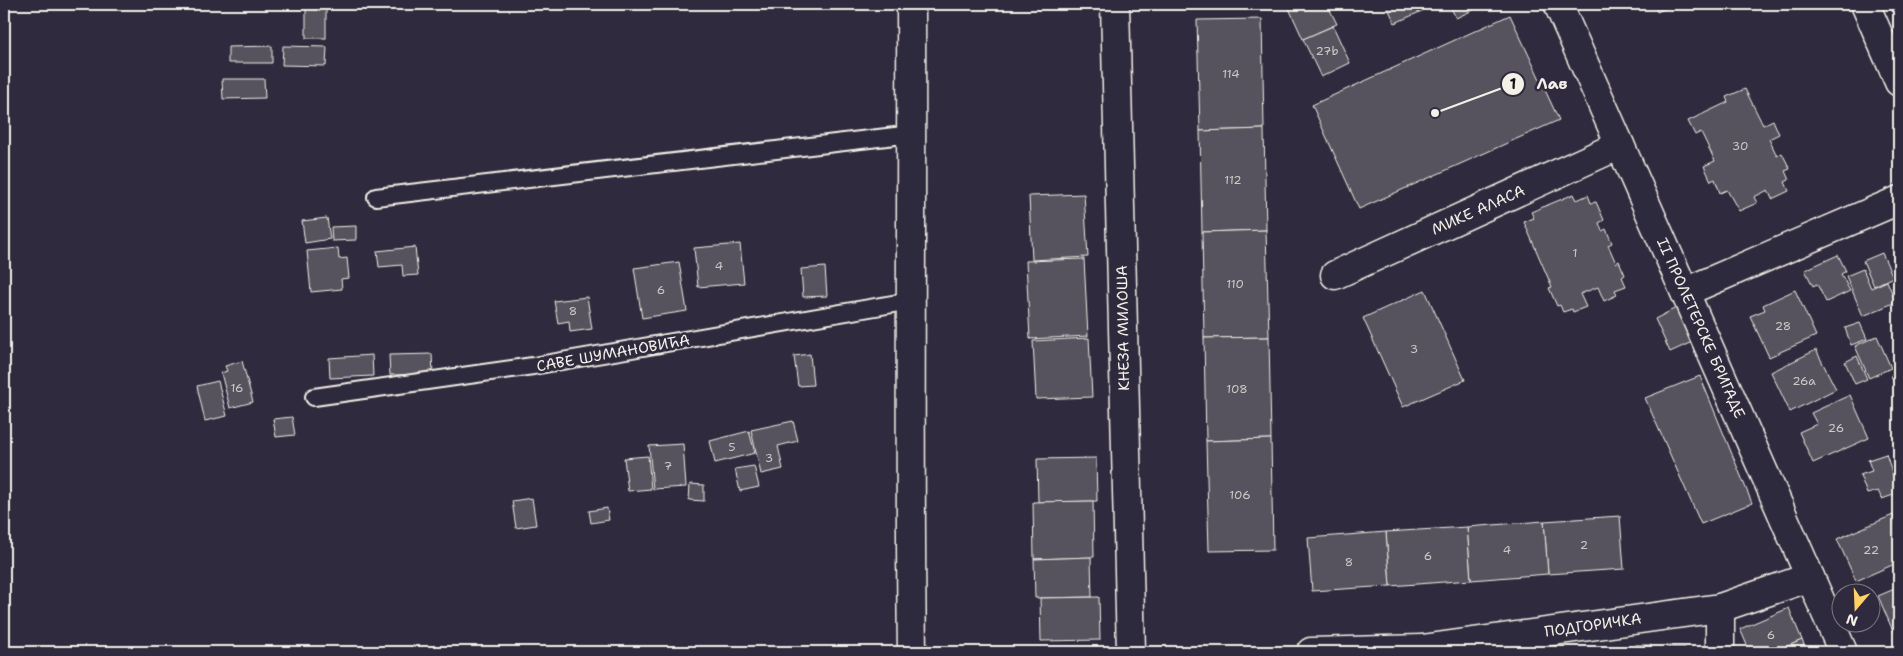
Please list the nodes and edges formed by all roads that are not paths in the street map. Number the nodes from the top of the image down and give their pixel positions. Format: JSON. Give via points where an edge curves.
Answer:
{"nodes":[{"id":1,"x":911,"y":4,"type":"edge"},
{"id":2,"x":1115,"y":4,"type":"edge"},
{"id":3,"x":1558,"y":4,"type":"edge"},
{"id":4,"x":1865,"y":4,"type":"edge"},
{"id":5,"x":1899,"y":82,"type":"edge"},
{"id":6,"x":912,"y":134,"type":"junction"},
{"id":7,"x":1620,"y":145,"type":"junction"},
{"id":8,"x":376,"y":197,"type":"dead end"},
{"id":9,"x":1899,"y":200,"type":"edge"},
{"id":10,"x":1335,"y":275,"type":"dead end"},
{"id":11,"x":1685,"y":292,"type":"junction"},
{"id":12,"x":910,"y":301,"type":"junction"},
{"id":13,"x":314,"y":397,"type":"dead end"},
{"id":14,"x":1810,"y":577,"type":"junction"},
{"id":15,"x":1720,"y":608,"type":"junction"},
{"id":16,"x":1422,"y":650,"type":"edge"},
{"id":17,"x":912,"y":652,"type":"edge"},
{"id":18,"x":1131,"y":652,"type":"edge"},
{"id":19,"x":1311,"y":652,"type":"edge"},
{"id":20,"x":1720,"y":652,"type":"edge"},
{"id":21,"x":1843,"y":652,"type":"edge"}],
"edges":[{"from":1,"to":6,"type":"street"},
{"from":2,"to":18,"type":"street","name":"КНЕЗА МИЛОША"},
{"from":3,"to":7,"type":"street","name":"II ПРОЛЕТЕРСКЕ БРИГАДЕ"},
{"from":4,"to":5,"type":"street"},
{"from":6,"to":8,"type":"lane"},
{"from":6,"to":12,"type":"street"},
{"from":7,"to":10,"type":"street","name":"МИКЕ АЛАСА"},
{"from":7,"to":11,"type":"street","name":"II ПРОЛЕТЕРСКЕ БРИГАДЕ"},
{"from":9,"to":11,"type":"street"},
{"from":11,"to":14,"type":"street","name":"II ПРОЛЕТЕРСКЕ БРИГАДЕ"},
{"from":12,"to":13,"type":"lane","name":"САВЕ ШУМАНОВИЋА","via":[[534,366]]},
{"from":12,"to":17,"type":"street"},
{"from":14,"to":15,"type":"street","name":"ПОДГОРИЧКА"},
{"from":14,"to":21,"type":"street","name":"II ПРОЛЕТЕРСКЕ БРИГАДЕ"},
{"from":15,"to":16,"type":"street","name":"ПОДГОРИЧКА"},
{"from":15,"to":20,"type":"street"},
{"from":16,"to":19,"type":"street","name":"ПОДГОРИЧКА"}]}
